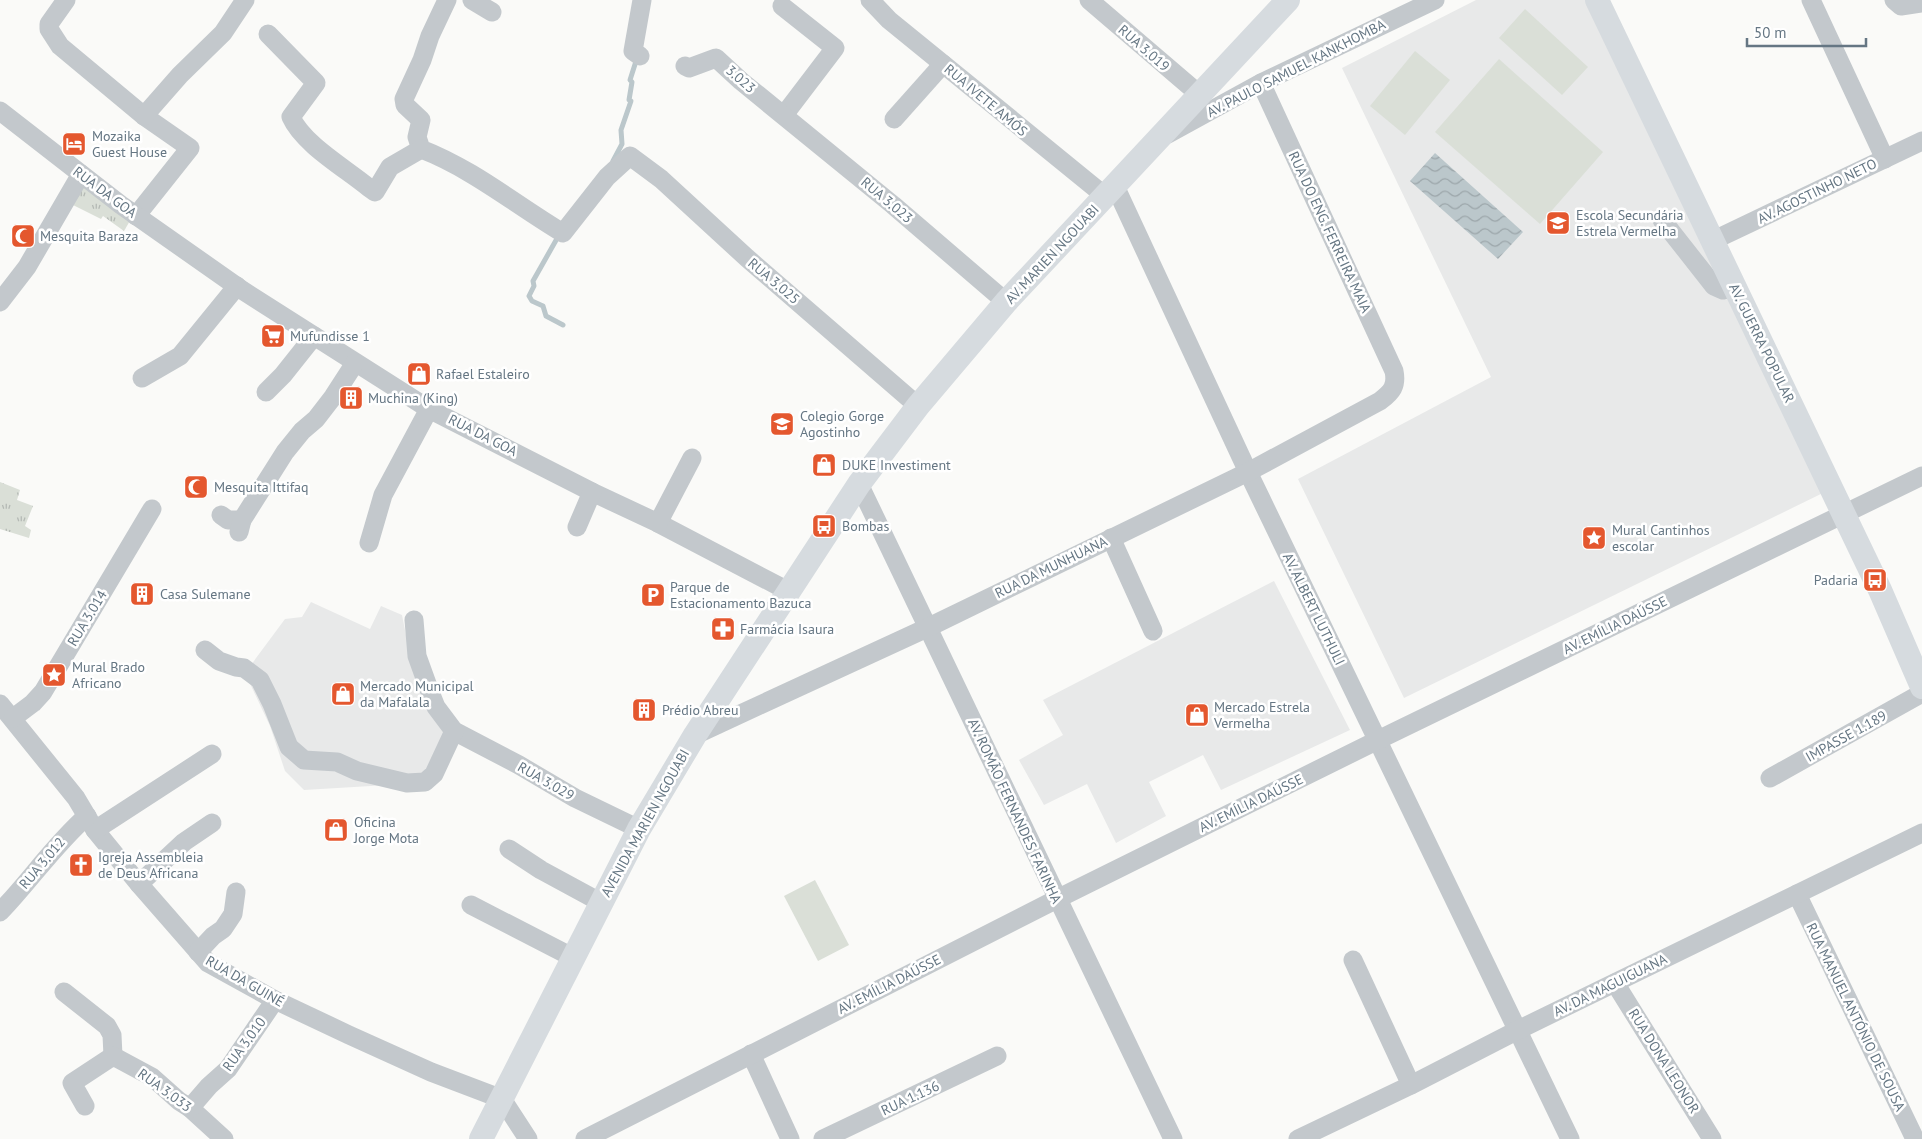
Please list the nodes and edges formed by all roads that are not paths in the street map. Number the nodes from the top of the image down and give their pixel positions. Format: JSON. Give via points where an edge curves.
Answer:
{"nodes":[{"id":1,"x":66,"y":0,"type":"edge"},
{"id":2,"x":245,"y":0,"type":"edge"},
{"id":3,"x":447,"y":0,"type":"edge"},
{"id":4,"x":472,"y":0,"type":"edge"},
{"id":5,"x":642,"y":0,"type":"edge"},
{"id":6,"x":870,"y":0,"type":"edge"},
{"id":7,"x":1089,"y":0,"type":"edge"},
{"id":8,"x":1288,"y":0,"type":"edge"},
{"id":9,"x":1435,"y":0,"type":"edge"},
{"id":10,"x":1596,"y":0,"type":"edge"},
{"id":11,"x":1811,"y":0,"type":"edge"},
{"id":12,"x":1894,"y":0,"type":"edge"},
{"id":13,"x":1922,"y":4,"type":"edge"},
{"id":14,"x":782,"y":6,"type":"dead end"},
{"id":15,"x":492,"y":12,"type":"dead end"},
{"id":16,"x":268,"y":34,"type":"dead end"},
{"id":17,"x":640,"y":56,"type":"dead end"},
{"id":18,"x":943,"y":64,"type":"junction"},
{"id":19,"x":685,"y":66,"type":"dead end"},
{"id":20,"x":1262,"y":83,"type":"junction"},
{"id":21,"x":1200,"y":95,"type":"junction"},
{"id":22,"x":765,"y":100,"type":"joint"},
{"id":23,"x":0,"y":111,"type":"edge"},
{"id":24,"x":784,"y":115,"type":"junction"},
{"id":25,"x":144,"y":116,"type":"junction"},
{"id":26,"x":894,"y":119,"type":"dead end"},
{"id":27,"x":1158,"y":139,"type":"junction"},
{"id":28,"x":1922,"y":141,"type":"edge"},
{"id":29,"x":421,"y":149,"type":"junction"},
{"id":30,"x":1884,"y":159,"type":"junction"},
{"id":31,"x":81,"y":174,"type":"junction"},
{"id":32,"x":1110,"y":191,"type":"junction"},
{"id":33,"x":136,"y":216,"type":"junction"},
{"id":34,"x":1662,"y":220,"type":"dead end"},
{"id":35,"x":1712,"y":241,"type":"junction"},
{"id":36,"x":237,"y":286,"type":"junction"},
{"id":37,"x":1734,"y":286,"type":"junction"},
{"id":38,"x":0,"y":302,"type":"edge"},
{"id":39,"x":1006,"y":302,"type":"junction"},
{"id":40,"x":314,"y":336,"type":"junction"},
{"id":41,"x":355,"y":363,"type":"junction"},
{"id":42,"x":142,"y":378,"type":"dead end"},
{"id":43,"x":1396,"y":382,"type":"joint"},
{"id":44,"x":266,"y":392,"type":"dead end"},
{"id":45,"x":918,"y":406,"type":"junction"},
{"id":46,"x":429,"y":408,"type":"junction"},
{"id":47,"x":692,"y":458,"type":"dead end"},
{"id":48,"x":1248,"y":472,"type":"junction"},
{"id":49,"x":1922,"y":476,"type":"edge"},
{"id":50,"x":859,"y":484,"type":"junction"},
{"id":51,"x":592,"y":492,"type":"junction"},
{"id":52,"x":152,"y":509,"type":"dead end"},
{"id":53,"x":1844,"y":514,"type":"junction"},
{"id":54,"x":221,"y":515,"type":"dead end"},
{"id":55,"x":834,"y":522,"type":"joint"},
{"id":56,"x":658,"y":523,"type":"junction"},
{"id":57,"x":576,"y":527,"type":"dead end"},
{"id":58,"x":1111,"y":538,"type":"junction"},
{"id":59,"x":369,"y":542,"type":"dead end"},
{"id":60,"x":788,"y":591,"type":"junction"},
{"id":61,"x":414,"y":620,"type":"dead end"},
{"id":62,"x":928,"y":627,"type":"junction"},
{"id":63,"x":1154,"y":630,"type":"dead end"},
{"id":64,"x":205,"y":650,"type":"dead end"},
{"id":65,"x":1922,"y":687,"type":"edge"},
{"id":66,"x":1922,"y":693,"type":"edge"},
{"id":67,"x":0,"y":704,"type":"edge"},
{"id":68,"x":13,"y":718,"type":"junction"},
{"id":69,"x":454,"y":731,"type":"junction"},
{"id":70,"x":695,"y":735,"type":"junction"},
{"id":71,"x":1378,"y":740,"type":"junction"},
{"id":72,"x":212,"y":754,"type":"dead end"},
{"id":73,"x":1770,"y":778,"type":"dead end"},
{"id":74,"x":91,"y":823,"type":"junction"},
{"id":75,"x":212,"y":823,"type":"dead end"},
{"id":76,"x":639,"y":829,"type":"junction"},
{"id":77,"x":1922,"y":833,"type":"edge"},
{"id":78,"x":510,"y":849,"type":"dead end"},
{"id":79,"x":139,"y":884,"type":"junction"},
{"id":80,"x":236,"y":892,"type":"dead end"},
{"id":81,"x":1797,"y":894,"type":"junction"},
{"id":82,"x":1057,"y":899,"type":"junction"},
{"id":83,"x":600,"y":902,"type":"junction"},
{"id":84,"x":471,"y":905,"type":"dead end"},
{"id":85,"x":0,"y":912,"type":"edge"},
{"id":86,"x":198,"y":952,"type":"junction"},
{"id":87,"x":572,"y":958,"type":"junction"},
{"id":88,"x":1353,"y":960,"type":"dead end"},
{"id":89,"x":1615,"y":983,"type":"junction"},
{"id":90,"x":64,"y":992,"type":"dead end"},
{"id":91,"x":275,"y":1000,"type":"junction"},
{"id":92,"x":1518,"y":1030,"type":"junction"},
{"id":93,"x":751,"y":1054,"type":"junction"},
{"id":94,"x":113,"y":1056,"type":"junction"},
{"id":95,"x":997,"y":1056,"type":"dead end"},
{"id":96,"x":1411,"y":1085,"type":"junction"},
{"id":97,"x":502,"y":1099,"type":"junction"},
{"id":98,"x":85,"y":1106,"type":"dead end"},
{"id":99,"x":190,"y":1108,"type":"junction"},
{"id":100,"x":224,"y":1139,"type":"edge"},
{"id":101,"x":481,"y":1139,"type":"edge"},
{"id":102,"x":528,"y":1139,"type":"edge"},
{"id":103,"x":585,"y":1139,"type":"edge"},
{"id":104,"x":790,"y":1139,"type":"edge"},
{"id":105,"x":823,"y":1139,"type":"edge"},
{"id":106,"x":1173,"y":1139,"type":"edge"},
{"id":107,"x":1298,"y":1139,"type":"edge"},
{"id":108,"x":1570,"y":1139,"type":"edge"},
{"id":109,"x":1712,"y":1139,"type":"edge"},
{"id":110,"x":1915,"y":1139,"type":"edge"}],
"edges":[{"from":1,"to":25,"type":"street","via":[[49,24],[53,37]]},
{"from":2,"to":25,"type":"street","via":[[223,33]]},
{"from":3,"to":29,"type":"street","via":[[404,99],[405,105],[421,120],[417,137]]},
{"from":4,"to":15,"type":"street"},
{"from":5,"to":17,"type":"street","via":[[633,51]]},
{"from":6,"to":18,"type":"street","name":"RUA IVETE AMÓS","via":[[889,20]]},
{"from":7,"to":21,"type":"street","name":"RUA 3.019"},
{"from":8,"to":21,"type":"main road","name":"AV. MARIEN NGOUABI"},
{"from":9,"to":20,"type":"street","name":"AV. PAULO SAMUEL KANKHOMBA"},
{"from":10,"to":35,"type":"main road","name":"AV. GUERRA POPULAR"},
{"from":11,"to":30,"type":"street"},
{"from":12,"to":13,"type":"street","via":[[1901,6]]},
{"from":14,"to":24,"type":"street","via":[[835,48]]},
{"from":16,"to":29,"type":"street","via":[[316,83],[291,117],[294,124],[309,141],[368,187],[376,192],[390,167]]},
{"from":18,"to":26,"type":"street"},
{"from":18,"to":32,"type":"street","name":"RUA IVETE AMÓS"},
{"from":19,"to":22,"type":"street","name":"3.023","via":[[689,68],[716,58]]},
{"from":20,"to":27,"type":"street","name":"AV. PAULO SAMUEL KANKHOMBA"},
{"from":20,"to":43,"type":"street","name":"RUA DO ENG. FERREIRA MAIA","via":[[1394,371]]},
{"from":21,"to":27,"type":"main road","name":"AV. MARIEN NGOUABI"},
{"from":22,"to":24,"type":"street","name":"RUA 3.023"},
{"from":23,"to":31,"type":"street","name":"RUA DA GOA"},
{"from":24,"to":39,"type":"street","name":"RUA 3.023"},
{"from":25,"to":33,"type":"street","via":[[190,148]]},
{"from":27,"to":32,"type":"main road","name":"AV. MARIEN NGOUABI"},
{"from":28,"to":30,"type":"street","name":"AV. AGOSTINHO NETO"},
{"from":29,"to":45,"type":"street","name":"RUA 3.025","via":[[452,162],[563,233],[607,177],[630,156],[661,179]]},
{"from":30,"to":35,"type":"street","name":"AV. AGOSTINHO NETO"},
{"from":31,"to":33,"type":"street","name":"RUA DA GOA"},
{"from":31,"to":38,"type":"street","via":[[26,267]]},
{"from":32,"to":39,"type":"main road","name":"AV. MARIEN NGOUABI"},
{"from":32,"to":48,"type":"street","name":"AV. ALBERT LUTHULI"},
{"from":33,"to":36,"type":"street","name":"RUA DA GOA"},
{"from":34,"to":37,"type":"street","via":[[1714,286],[1723,290]]},
{"from":35,"to":37,"type":"main road","name":"AV. GUERRA POPULAR"},
{"from":36,"to":40,"type":"street","name":"RUA DA GOA"},
{"from":36,"to":42,"type":"street","via":[[180,356]]},
{"from":37,"to":53,"type":"main road","name":"AV. GUERRA POPULAR"},
{"from":39,"to":45,"type":"main road","name":"AV. MARIEN NGOUABI"},
{"from":40,"to":41,"type":"street","name":"RUA DA GOA"},
{"from":40,"to":44,"type":"street"},
{"from":41,"to":46,"type":"street","name":"RUA DA GOA"},
{"from":41,"to":54,"type":"street","via":[[322,412],[285,452],[240,526]]},
{"from":43,"to":48,"type":"street","name":"RUA DA MUNHUANA","via":[[1392,392],[1380,401]]},
{"from":45,"to":50,"type":"main road","name":"AV. MARIEN NGOUABI"},
{"from":46,"to":51,"type":"street","name":"RUA DA GOA"},
{"from":46,"to":59,"type":"street","via":[[383,495]]},
{"from":47,"to":56,"type":"street"},
{"from":48,"to":58,"type":"street","name":"RUA DA MUNHUANA"},
{"from":48,"to":71,"type":"street","name":"AV. ALBERT LUTHULI"},
{"from":49,"to":53,"type":"street","name":"AV. EMÍLIA DAÚSSE"},
{"from":50,"to":55,"type":"main road","name":"AV. MARIEN NGOUABI"},
{"from":50,"to":62,"type":"street","name":"AV. ROMÃO FERNANDES FARINHA"},
{"from":51,"to":56,"type":"street","name":"RUA DA GOA"},
{"from":51,"to":57,"type":"street"},
{"from":52,"to":68,"type":"street","name":"RUA 3.014","via":[[43,692]]},
{"from":53,"to":65,"type":"main road","name":"AV. GUERRA POPULAR"},
{"from":53,"to":71,"type":"street","name":"AV. EMÍLIA DAÚSSE"},
{"from":55,"to":60,"type":"main road","name":"AVENIDA MARIEN NGOUABI"},
{"from":56,"to":60,"type":"street","name":"RUA DA GOA"},
{"from":58,"to":62,"type":"street","name":"RUA DA MUNHUANA"},
{"from":58,"to":63,"type":"street"},
{"from":60,"to":70,"type":"main road","name":"AVENIDA MARIEN NGOUABI"},
{"from":61,"to":69,"type":"street","via":[[417,656],[436,707]]},
{"from":62,"to":70,"type":"street","name":"RUA DA MUNHUANA"},
{"from":62,"to":82,"type":"street","name":"AV. ROMÃO FERNANDES FARINHA"},
{"from":64,"to":69,"type":"street","via":[[219,661],[244,668],[260,680],[290,747],[304,760],[337,762],[357,771],[407,783],[425,782],[434,774]]},
{"from":66,"to":73,"type":"street","name":"IMPASSE 1.189"},
{"from":67,"to":68,"type":"street","name":"RUA DA GUINÉ"},
{"from":68,"to":74,"type":"street","name":"RUA DA GUINÉ","via":[[76,798]]},
{"from":69,"to":76,"type":"street","name":"RUA 3.029","via":[[575,798]]},
{"from":70,"to":76,"type":"main road","name":"AVENIDA MARIEN NGOUABI"},
{"from":71,"to":82,"type":"street","name":"AV. EMÍLIA DAÚSSE"},
{"from":71,"to":92,"type":"street","name":"AV. ALBERT LUTHULI"},
{"from":72,"to":74,"type":"street","name":"RUA 3.012"},
{"from":74,"to":79,"type":"street","name":"RUA DA GUINÉ"},
{"from":74,"to":85,"type":"street","name":"RUA 3.012","via":[[66,834]]},
{"from":75,"to":79,"type":"street","via":[[184,842]]},
{"from":76,"to":83,"type":"main road","name":"AVENIDA MARIEN NGOUABI"},
{"from":77,"to":81,"type":"street","name":"AV. DA MAGUIGUANA"},
{"from":78,"to":83,"type":"street"},
{"from":79,"to":86,"type":"street","name":"RUA DA GUINÉ"},
{"from":80,"to":86,"type":"street","via":[[233,914],[223,929]]},
{"from":81,"to":89,"type":"street","name":"AV. DA MAGUIGUANA"},
{"from":81,"to":110,"type":"street","name":"RUA MANUEL ANTÓNIO DE SOUSA"},
{"from":82,"to":93,"type":"street","name":"AV. EMÍLIA DAÚSSE"},
{"from":82,"to":106,"type":"street","name":"AV. ROMÃO FERNANDES FARINHA"},
{"from":83,"to":87,"type":"main road","name":"AVENIDA MARIEN NGOUABI"},
{"from":84,"to":87,"type":"street"},
{"from":86,"to":91,"type":"street","name":"RUA DA GUINÉ","via":[[208,963]]},
{"from":87,"to":97,"type":"main road","name":"AVENIDA MARIEN NGOUABI"},
{"from":88,"to":96,"type":"street"},
{"from":89,"to":92,"type":"street","name":"AV. DA MAGUIGUANA"},
{"from":89,"to":109,"type":"street","name":"RUA DONA LEONOR"},
{"from":90,"to":94,"type":"street","via":[[107,1026],[112,1035]]},
{"from":91,"to":97,"type":"street","name":"RUA DA GUINÉ","via":[[431,1072]]},
{"from":91,"to":99,"type":"street","name":"RUA 3.010","via":[[228,1069]]},
{"from":92,"to":96,"type":"street","name":"AV. DA MAGUIGUANA"},
{"from":92,"to":108,"type":"street","name":"AV. ALBERT LUTHULI"},
{"from":93,"to":103,"type":"street","name":"AV. EMÍLIA DAÚSSE"},
{"from":93,"to":104,"type":"street"},
{"from":94,"to":98,"type":"street","via":[[72,1083]]},
{"from":94,"to":99,"type":"street","name":"RUA 3.033","via":[[152,1077]]},
{"from":95,"to":105,"type":"street","name":"RUA 1.136"},
{"from":96,"to":107,"type":"street","name":"AV. DA MAGUIGUANA"},
{"from":97,"to":101,"type":"main road","name":"AVENIDA MARIEN NGOUABI"},
{"from":97,"to":102,"type":"street"},
{"from":99,"to":100,"type":"street","name":"RUA 3.033"}]}
